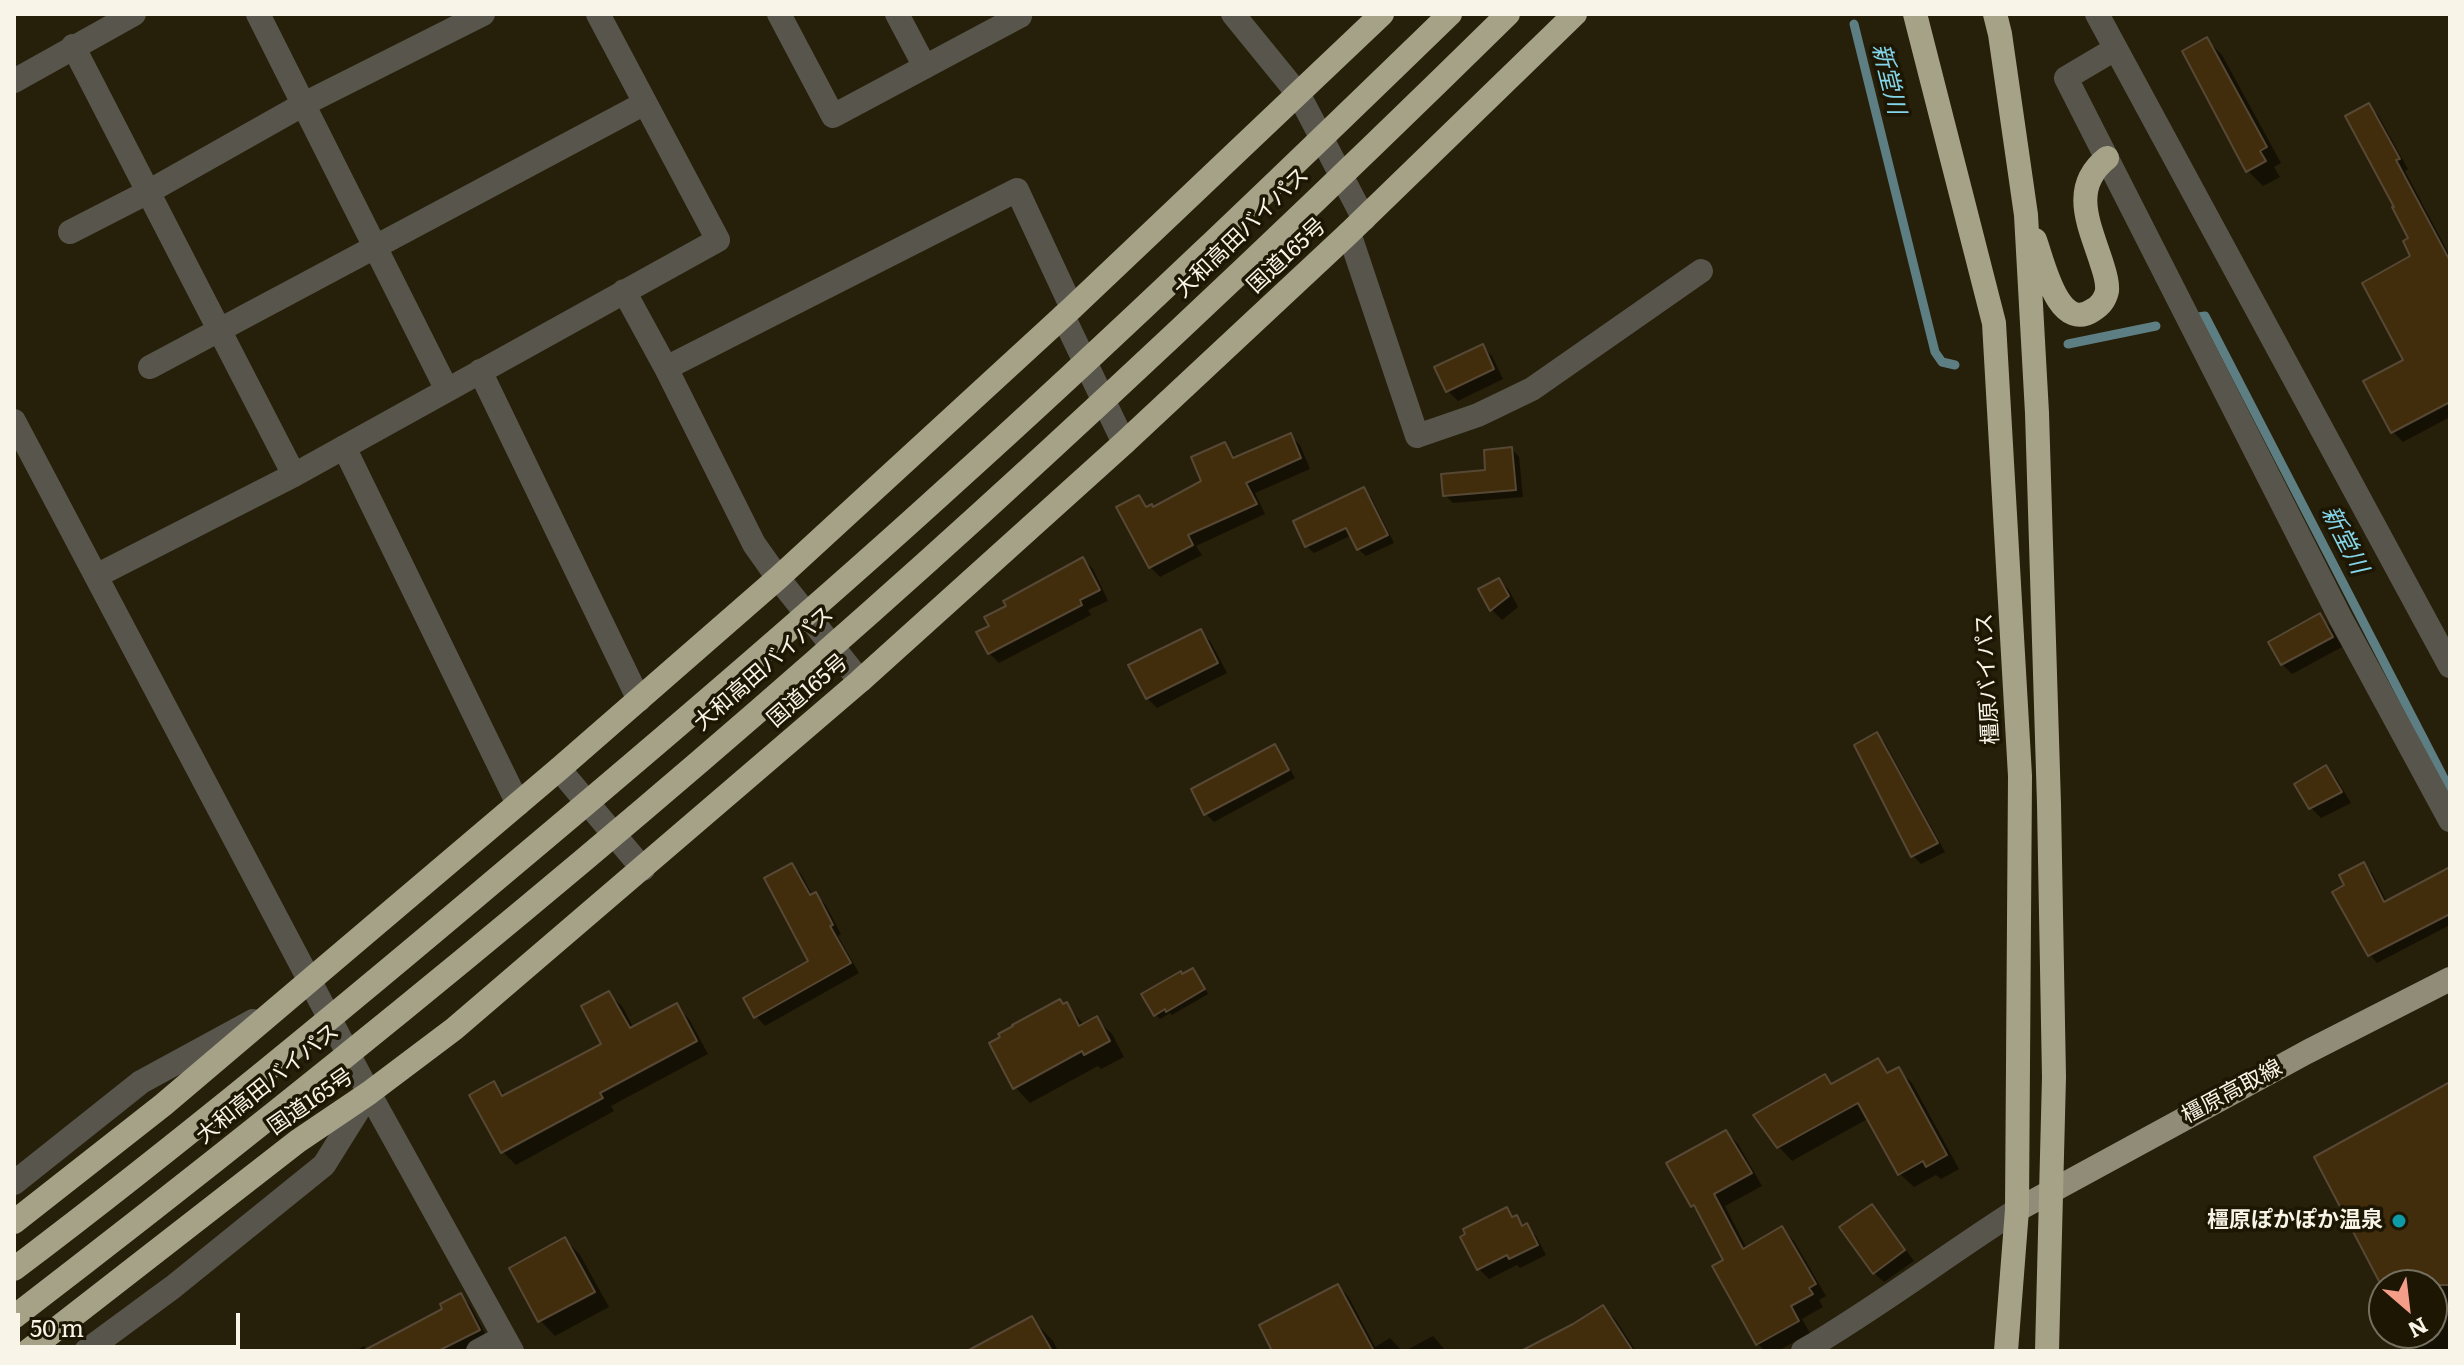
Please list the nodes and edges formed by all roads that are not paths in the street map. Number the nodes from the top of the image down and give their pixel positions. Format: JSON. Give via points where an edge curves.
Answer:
{"nodes":[{"id":1,"x":134,"y":14,"type":"edge"},
{"id":2,"x":258,"y":14,"type":"edge"},
{"id":3,"x":483,"y":14,"type":"edge"},
{"id":4,"x":598,"y":14,"type":"edge"},
{"id":5,"x":779,"y":14,"type":"edge"},
{"id":6,"x":897,"y":14,"type":"edge"},
{"id":7,"x":1019,"y":14,"type":"edge"},
{"id":8,"x":1233,"y":14,"type":"edge"},
{"id":9,"x":1382,"y":14,"type":"edge"},
{"id":10,"x":1450,"y":14,"type":"edge"},
{"id":11,"x":1508,"y":14,"type":"edge"},
{"id":12,"x":1575,"y":14,"type":"edge"},
{"id":13,"x":1915,"y":14,"type":"edge"},
{"id":14,"x":1995,"y":14,"type":"edge"},
{"id":15,"x":2097,"y":14,"type":"edge"},
{"id":16,"x":73,"y":46,"type":"junction"},
{"id":17,"x":2115,"y":49,"type":"junction"},
{"id":18,"x":925,"y":67,"type":"junction"},
{"id":19,"x":14,"y":81,"type":"edge"},
{"id":20,"x":1299,"y":95,"type":"junction"},
{"id":21,"x":645,"y":103,"type":"junction"},
{"id":22,"x":304,"y":104,"type":"junction"},
{"id":23,"x":2107,"y":158,"type":"junction"},
{"id":24,"x":148,"y":192,"type":"junction"},
{"id":25,"x":2026,"y":215,"type":"junction"},
{"id":26,"x":1357,"y":226,"type":"junction"},
{"id":27,"x":70,"y":232,"type":"dead end"},
{"id":28,"x":375,"y":247,"type":"junction"},
{"id":29,"x":1701,"y":271,"type":"dead end"},
{"id":30,"x":624,"y":291,"type":"junction"},
{"id":31,"x":1068,"y":312,"type":"junction"},
{"id":32,"x":218,"y":330,"type":"junction"},
{"id":33,"x":150,"y":367,"type":"dead end"},
{"id":34,"x":666,"y":368,"type":"junction"},
{"id":35,"x":480,"y":371,"type":"junction"},
{"id":36,"x":447,"y":390,"type":"junction"},
{"id":37,"x":14,"y":421,"type":"edge"},
{"id":38,"x":1124,"y":443,"type":"junction"},
{"id":39,"x":344,"y":447,"type":"junction"},
{"id":40,"x":294,"y":475,"type":"junction"},
{"id":41,"x":96,"y":576,"type":"junction"},
{"id":42,"x":778,"y":578,"type":"junction"},
{"id":43,"x":2450,"y":666,"type":"edge"},
{"id":44,"x":860,"y":681,"type":"junction"},
{"id":45,"x":639,"y":700,"type":"junction"},
{"id":46,"x":559,"y":769,"type":"junction"},
{"id":47,"x":518,"y":804,"type":"junction"},
{"id":48,"x":2450,"y":820,"type":"edge"},
{"id":49,"x":643,"y":869,"type":"junction"},
{"id":50,"x":2450,"y":979,"type":"edge"},
{"id":51,"x":309,"y":980,"type":"junction"},
{"id":52,"x":273,"y":1010,"type":"junction"},
{"id":53,"x":369,"y":1093,"type":"junction"},
{"id":54,"x":14,"y":1183,"type":"edge"},
{"id":55,"x":2051,"y":1190,"type":"junction"},
{"id":56,"x":2017,"y":1210,"type":"junction"},
{"id":57,"x":14,"y":1222,"type":"edge"},
{"id":58,"x":14,"y":1269,"type":"edge"},
{"id":59,"x":14,"y":1317,"type":"edge"},
{"id":60,"x":508,"y":1344,"type":"edge"},
{"id":61,"x":28,"y":1351,"type":"edge"},
{"id":62,"x":86,"y":1351,"type":"edge"},
{"id":63,"x":478,"y":1351,"type":"edge"},
{"id":64,"x":1803,"y":1351,"type":"edge"},
{"id":65,"x":2006,"y":1351,"type":"edge"},
{"id":66,"x":2047,"y":1351,"type":"edge"}],
"edges":[{"from":1,"to":16,"type":"street"},
{"from":2,"to":22,"type":"street"},
{"from":3,"to":22,"type":"street"},
{"from":4,"to":21,"type":"street"},
{"from":5,"to":18,"type":"street","via":[[833,116]]},
{"from":6,"to":18,"type":"street"},
{"from":7,"to":18,"type":"street"},
{"from":8,"to":20,"type":"street"},
{"from":9,"to":20,"type":"highway"},
{"from":10,"to":58,"type":"highway","name":"大和高田バイパス","bridge":true,"via":[[1116,332],[779,638],[242,1091]]},
{"from":11,"to":59,"type":"highway","name":"大和高田バイパス","bridge":true,"via":[[1147,359],[805,668],[446,973]]},
{"from":12,"to":26,"type":"highway","name":"国道165号"},
{"from":13,"to":56,"type":"highway","name":"橿原バイパス","via":[[1994,323],[2020,776]]},
{"from":14,"to":25,"type":"highway"},
{"from":15,"to":17,"type":"street"},
{"from":16,"to":19,"type":"street"},
{"from":16,"to":24,"type":"street"},
{"from":17,"to":23,"type":"street","via":[[2066,78]]},
{"from":17,"to":43,"type":"street"},
{"from":20,"to":26,"type":"street"},
{"from":20,"to":31,"type":"highway"},
{"from":21,"to":28,"type":"street"},
{"from":21,"to":30,"type":"street","via":[[718,240]]},
{"from":22,"to":24,"type":"street"},
{"from":22,"to":28,"type":"street"},
{"from":23,"to":25,"type":"highway","via":[[2090,176],[2085,199],[2107,279],[2105,299],[2088,314],[2069,313],[2061,305]]},
{"from":23,"to":48,"type":"street","via":[[2341,619]]},
{"from":24,"to":27,"type":"street"},
{"from":24,"to":32,"type":"street"},
{"from":25,"to":55,"type":"highway","via":[[2049,788]]},
{"from":26,"to":29,"type":"street","via":[[1417,436],[1532,389]]},
{"from":26,"to":38,"type":"highway","name":"国道165号"},
{"from":28,"to":32,"type":"street"},
{"from":28,"to":36,"type":"street"},
{"from":30,"to":34,"type":"street"},
{"from":30,"to":35,"type":"street"},
{"from":31,"to":34,"type":"street","via":[[1017,190]]},
{"from":31,"to":38,"type":"street"},
{"from":31,"to":42,"type":"highway"},
{"from":32,"to":33,"type":"street"},
{"from":32,"to":40,"type":"street"},
{"from":34,"to":42,"type":"street","via":[[754,544]]},
{"from":35,"to":36,"type":"street"},
{"from":35,"to":45,"type":"street"},
{"from":36,"to":39,"type":"street"},
{"from":37,"to":41,"type":"street"},
{"from":38,"to":44,"type":"highway","name":"国道165号"},
{"from":39,"to":40,"type":"street"},
{"from":39,"to":47,"type":"street"},
{"from":40,"to":41,"type":"street"},
{"from":41,"to":51,"type":"street"},
{"from":42,"to":44,"type":"street"},
{"from":42,"to":45,"type":"highway"},
{"from":44,"to":49,"type":"highway","name":"国道165号"},
{"from":45,"to":46,"type":"highway"},
{"from":46,"to":47,"type":"highway"},
{"from":46,"to":49,"type":"street"},
{"from":47,"to":51,"type":"highway"},
{"from":49,"to":53,"type":"highway","name":"国道165号","via":[[454,1029]]},
{"from":50,"to":55,"type":"main road","name":"橿原高取線"},
{"from":51,"to":52,"type":"highway"},
{"from":51,"to":53,"type":"street"},
{"from":52,"to":54,"type":"street","via":[[141,1082]]},
{"from":52,"to":57,"type":"highway"},
{"from":53,"to":60,"type":"street"},
{"from":53,"to":61,"type":"highway","name":"国道165号","via":[[298,1141]]},
{"from":53,"to":62,"type":"street","via":[[324,1165]]},
{"from":55,"to":56,"type":"main road","name":"橿原高取線"},
{"from":55,"to":66,"type":"highway"},
{"from":56,"to":64,"type":"street"},
{"from":56,"to":65,"type":"highway","name":"橿原バイパス"},
{"from":60,"to":63,"type":"street"}]}
